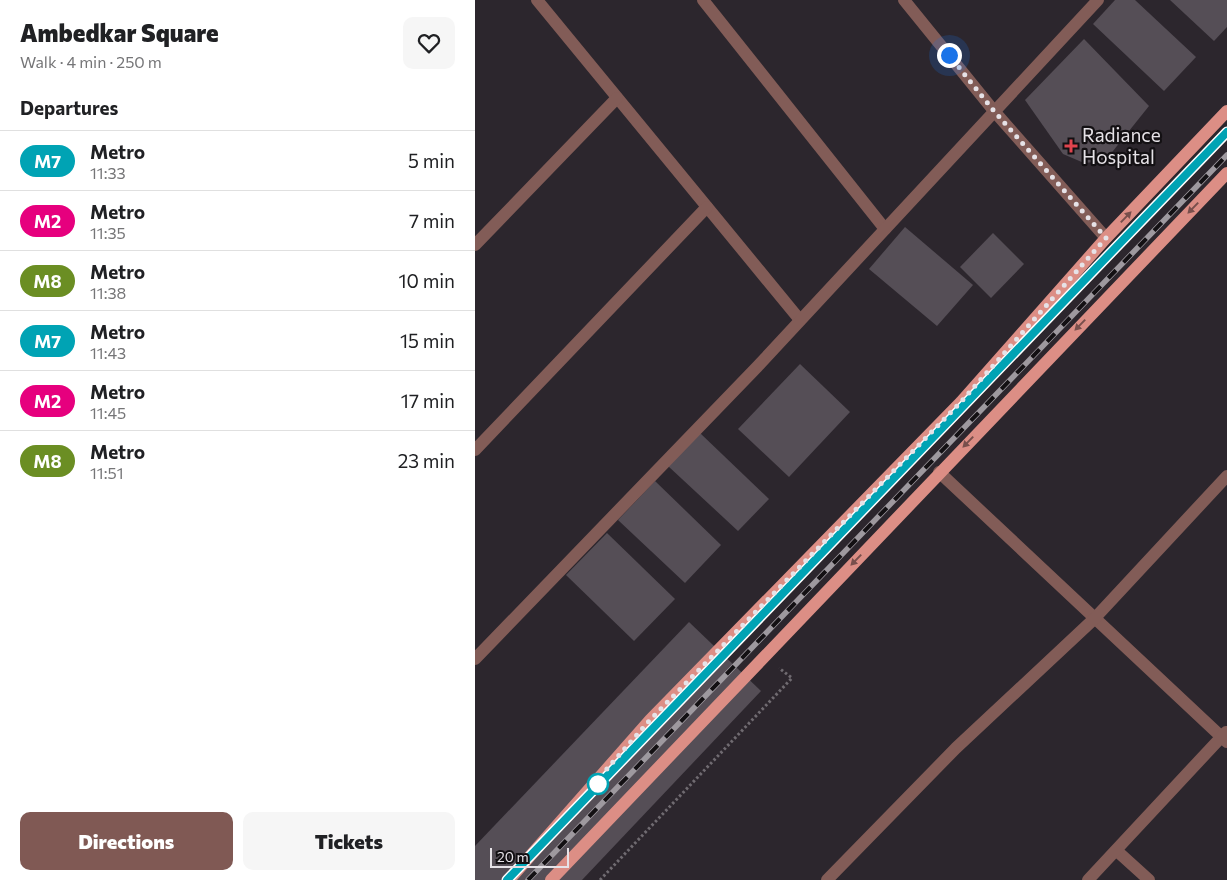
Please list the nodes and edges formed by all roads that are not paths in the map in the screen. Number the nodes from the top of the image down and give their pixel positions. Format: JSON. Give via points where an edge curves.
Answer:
{"nodes":[{"id":1,"x":537,"y":0,"type":"edge"},
{"id":2,"x":703,"y":0,"type":"edge"},
{"id":3,"x":904,"y":0,"type":"edge"},
{"id":4,"x":1090,"y":3,"type":"edge"},
{"id":5,"x":617,"y":98,"type":"junction"},
{"id":6,"x":994,"y":111,"type":"junction"},
{"id":7,"x":1227,"y":111,"type":"edge"},
{"id":8,"x":1227,"y":173,"type":"edge"},
{"id":9,"x":707,"y":207,"type":"junction"},
{"id":10,"x":885,"y":229,"type":"junction"},
{"id":11,"x":1106,"y":238,"type":"junction"},
{"id":12,"x":475,"y":245,"type":"edge"},
{"id":13,"x":800,"y":320,"type":"junction"},
{"id":14,"x":475,"y":450,"type":"edge"},
{"id":15,"x":939,"y":472,"type":"junction"},
{"id":16,"x":1227,"y":476,"type":"edge"},
{"id":17,"x":1094,"y":619,"type":"junction"},
{"id":18,"x":477,"y":654,"type":"edge"},
{"id":19,"x":1225,"y":737,"type":"edge"},
{"id":20,"x":1117,"y":851,"type":"junction"},
{"id":21,"x":509,"y":880,"type":"edge"},
{"id":22,"x":551,"y":880,"type":"edge"},
{"id":23,"x":827,"y":880,"type":"edge"},
{"id":24,"x":1088,"y":880,"type":"edge"},
{"id":25,"x":1149,"y":880,"type":"edge"}],
"edges":[{"from":1,"to":5,"type":"street"},
{"from":2,"to":10,"type":"street"},
{"from":3,"to":6,"type":"street"},
{"from":4,"to":6,"type":"street"},
{"from":5,"to":9,"type":"street"},
{"from":5,"to":12,"type":"street"},
{"from":6,"to":10,"type":"street"},
{"from":6,"to":11,"type":"street"},
{"from":11,"to":7,"type":"main road","one_way":true},
{"from":8,"to":15,"type":"main road","one_way":true},
{"from":9,"to":13,"type":"street"},
{"from":9,"to":14,"type":"street"},
{"from":10,"to":13,"type":"street"},
{"from":11,"to":21,"type":"main road","via":[[961,402],[650,720]]},
{"from":13,"to":18,"type":"street"},
{"from":15,"to":17,"type":"street"},
{"from":15,"to":22,"type":"main road","one_way":true},
{"from":16,"to":17,"type":"street"},
{"from":17,"to":19,"type":"street"},
{"from":17,"to":23,"type":"street","via":[[956,748]]},
{"from":19,"to":20,"type":"street"},
{"from":20,"to":24,"type":"street"},
{"from":20,"to":25,"type":"street"}]}
